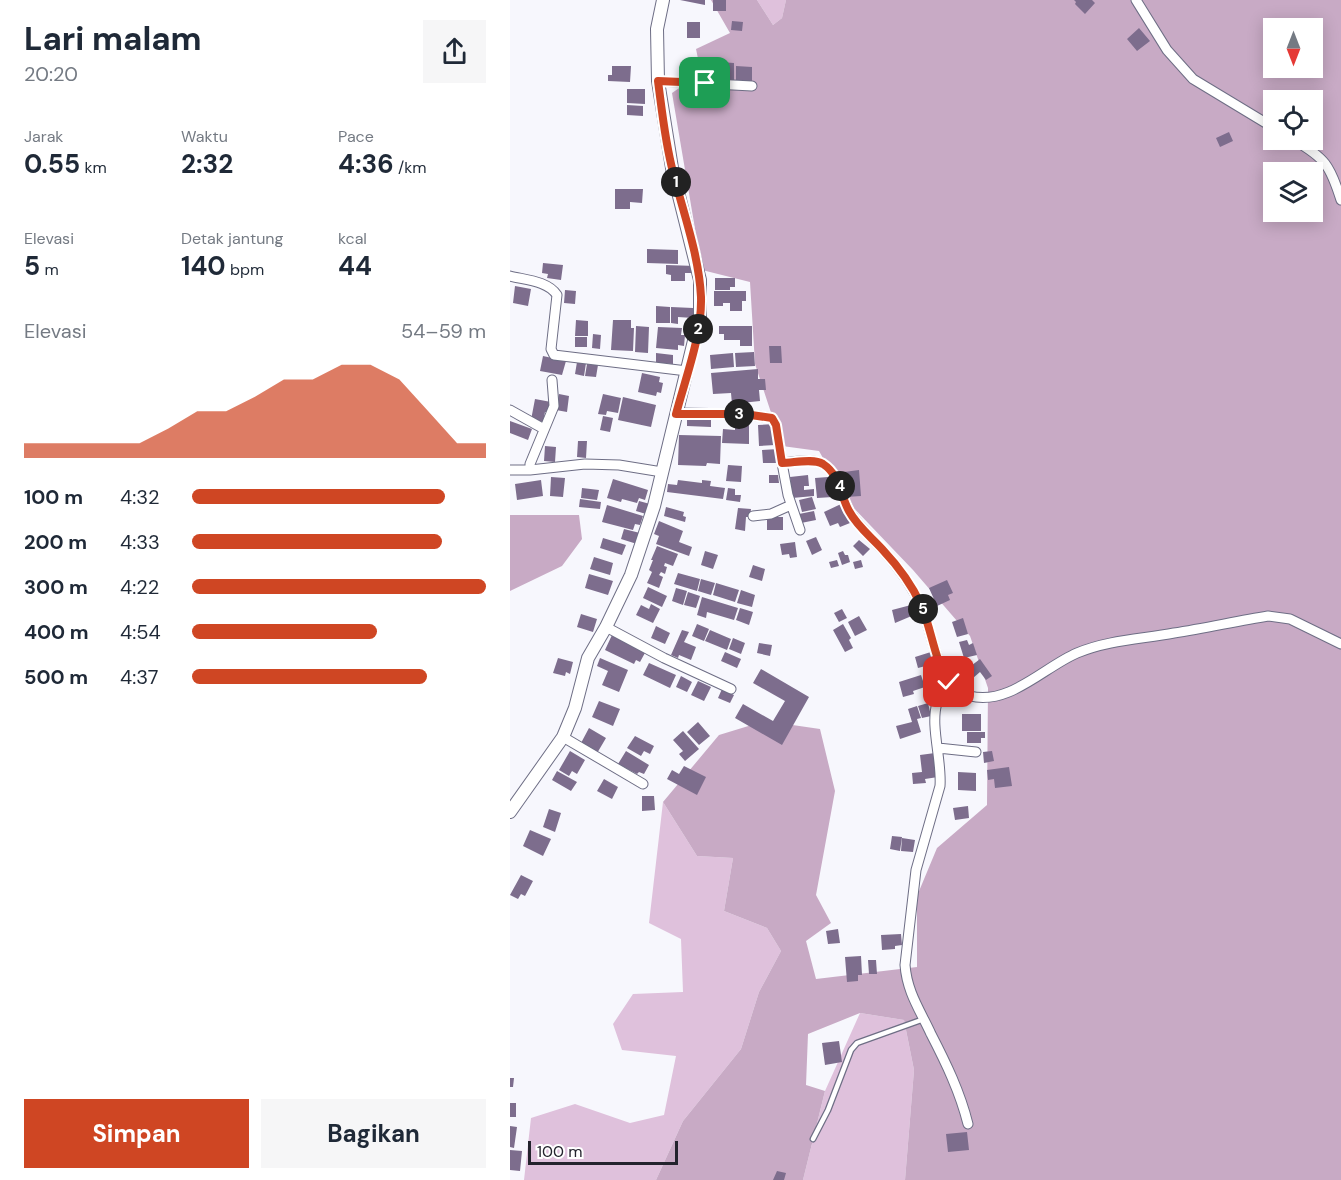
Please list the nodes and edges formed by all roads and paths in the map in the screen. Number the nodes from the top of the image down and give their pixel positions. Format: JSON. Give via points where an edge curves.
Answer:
{"nodes":[{"id":1,"x":663,"y":0,"type":"edge"},
{"id":2,"x":1136,"y":0,"type":"edge"},
{"id":3,"x":658,"y":81,"type":"junction"},
{"id":4,"x":752,"y":86,"type":"dead end"},
{"id":5,"x":1263,"y":121,"type":"edge"},
{"id":6,"x":1310,"y":150,"type":"edge"},
{"id":7,"x":1341,"y":200,"type":"edge"},
{"id":8,"x":510,"y":276,"type":"edge"},
{"id":9,"x":687,"y":371,"type":"junction"},
{"id":10,"x":552,"y":380,"type":"dead end"},
{"id":11,"x":510,"y":410,"type":"edge"},
{"id":12,"x":676,"y":414,"type":"junction"},
{"id":13,"x":544,"y":429,"type":"junction"},
{"id":14,"x":782,"y":463,"type":"junction"},
{"id":15,"x":510,"y":470,"type":"edge"},
{"id":16,"x":530,"y":470,"type":"junction"},
{"id":17,"x":662,"y":472,"type":"junction"},
{"id":18,"x":791,"y":505,"type":"junction"},
{"id":19,"x":753,"y":516,"type":"dead end"},
{"id":20,"x":800,"y":530,"type":"dead end"},
{"id":21,"x":606,"y":627,"type":"junction"},
{"id":22,"x":1341,"y":644,"type":"edge"},
{"id":23,"x":949,"y":682,"type":"junction"},
{"id":24,"x":730,"y":689,"type":"dead end"},
{"id":25,"x":563,"y":737,"type":"junction"},
{"id":26,"x":938,"y":748,"type":"junction"},
{"id":27,"x":976,"y":752,"type":"dead end"},
{"id":28,"x":643,"y":784,"type":"dead end"},
{"id":29,"x":510,"y":812,"type":"edge"},
{"id":30,"x":924,"y":1019,"type":"junction"},
{"id":31,"x":968,"y":1124,"type":"dead end"},
{"id":32,"x":813,"y":1139,"type":"dead end"}],
"edges":[{"from":1,"to":3,"type":"street","via":[[657,29]]},
{"from":2,"to":5,"type":"street","via":[[1167,50],[1193,79]]},
{"from":3,"to":4,"type":"street"},
{"from":3,"to":9,"type":"street","via":[[672,168],[700,280],[700,316]]},
{"from":6,"to":7,"type":"street","via":[[1328,165]]},
{"from":8,"to":9,"type":"street","via":[[545,285],[557,295],[551,349],[554,355]]},
{"from":9,"to":12,"type":"street"},
{"from":10,"to":13,"type":"street","via":[[554,406]]},
{"from":11,"to":13,"type":"street"},
{"from":12,"to":14,"type":"street","via":[[772,418]]},
{"from":12,"to":17,"type":"street"},
{"from":13,"to":16,"type":"street"},
{"from":14,"to":18,"type":"street"},
{"from":14,"to":23,"type":"street","via":[[817,462],[831,471],[854,518],[884,550],[915,593]]},
{"from":15,"to":16,"type":"street"},
{"from":16,"to":17,"type":"street","via":[[585,464]]},
{"from":17,"to":21,"type":"street","via":[[642,545]]},
{"from":18,"to":19,"type":"street","via":[[771,514]]},
{"from":18,"to":20,"type":"street"},
{"from":21,"to":24,"type":"street"},
{"from":21,"to":25,"type":"street","via":[[588,658]]},
{"from":22,"to":23,"type":"street","via":[[1290,619],[1268,616],[1093,646],[998,695],[971,696]]},
{"from":23,"to":26,"type":"street","via":[[936,705]]},
{"from":25,"to":28,"type":"street"},
{"from":25,"to":29,"type":"street"},
{"from":26,"to":27,"type":"street"},
{"from":26,"to":30,"type":"street","via":[[940,786],[916,870],[905,965],[909,990]]},
{"from":30,"to":31,"type":"street","via":[[954,1080]]},
{"from":30,"to":32,"type":"lane","via":[[857,1043]]}]}
